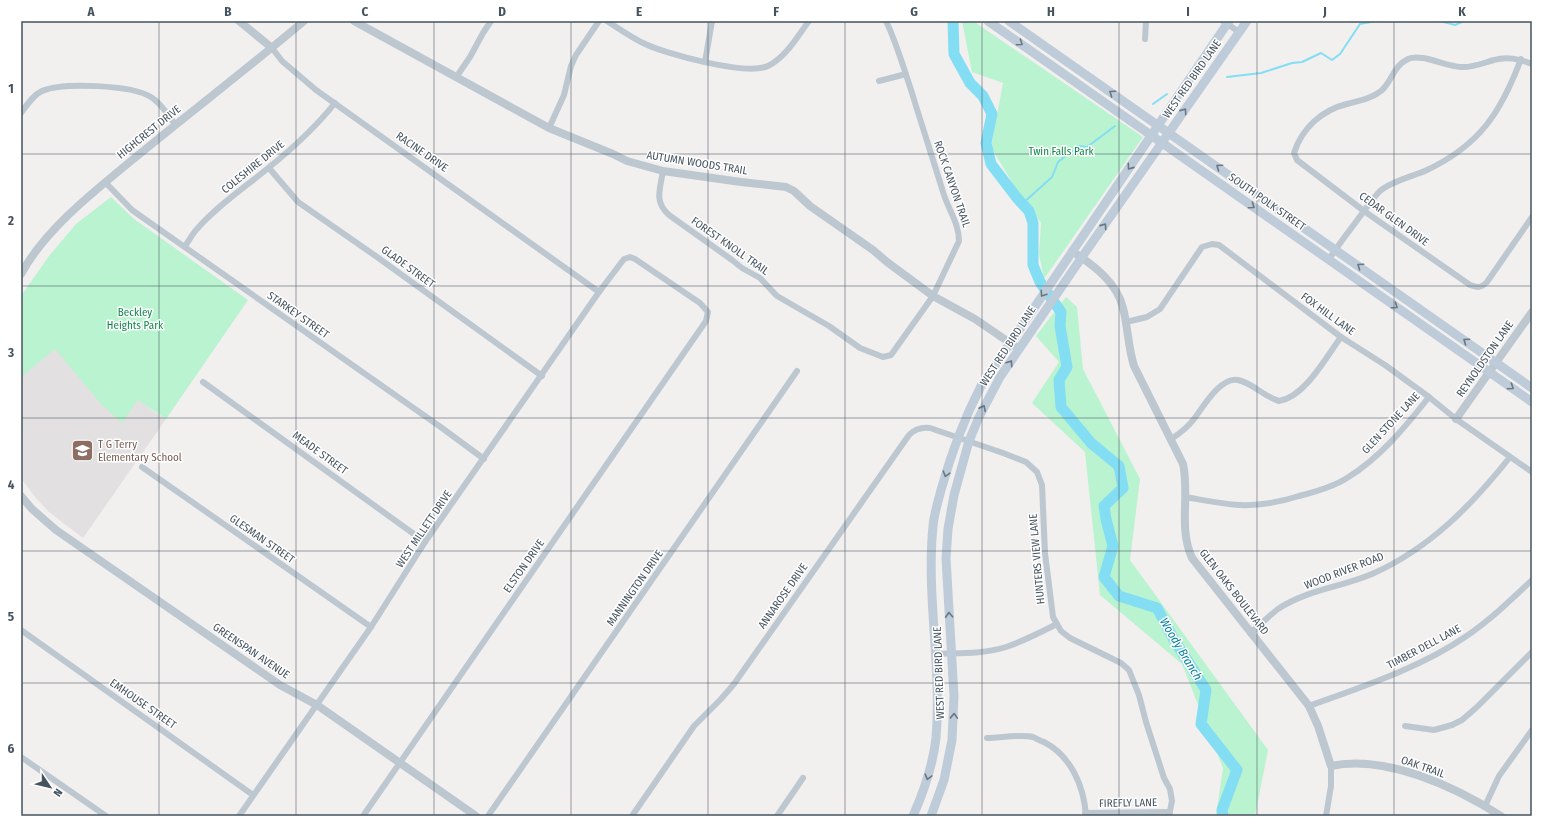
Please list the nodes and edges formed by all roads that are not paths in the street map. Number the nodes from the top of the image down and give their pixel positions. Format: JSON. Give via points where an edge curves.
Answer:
{"nodes":[{"id":1,"x":239,"y":21,"type":"edge"},
{"id":2,"x":304,"y":21,"type":"edge"},
{"id":3,"x":354,"y":21,"type":"edge"},
{"id":4,"x":491,"y":21,"type":"edge"},
{"id":5,"x":599,"y":21,"type":"edge"},
{"id":6,"x":607,"y":21,"type":"edge"},
{"id":7,"x":712,"y":21,"type":"edge"},
{"id":8,"x":809,"y":21,"type":"edge"},
{"id":9,"x":886,"y":21,"type":"edge"},
{"id":10,"x":988,"y":21,"type":"edge"},
{"id":11,"x":1009,"y":21,"type":"edge"},
{"id":12,"x":1146,"y":21,"type":"edge"},
{"id":13,"x":1247,"y":21,"type":"edge"},
{"id":14,"x":1226,"y":22,"type":"edge"},
{"id":15,"x":1239,"y":32,"type":"junction"},
{"id":16,"x":1146,"y":39,"type":"dead end"},
{"id":17,"x":272,"y":48,"type":"junction"},
{"id":18,"x":1521,"y":59,"type":"junction"},
{"id":19,"x":705,"y":62,"type":"junction"},
{"id":20,"x":1532,"y":64,"type":"edge"},
{"id":21,"x":906,"y":74,"type":"junction"},
{"id":22,"x":457,"y":76,"type":"junction"},
{"id":23,"x":879,"y":81,"type":"dead end"},
{"id":24,"x":335,"y":103,"type":"junction"},
{"id":25,"x":21,"y":113,"type":"edge"},
{"id":26,"x":175,"y":124,"type":"junction"},
{"id":27,"x":1158,"y":126,"type":"junction"},
{"id":28,"x":549,"y":128,"type":"junction"},
{"id":29,"x":1169,"y":133,"type":"junction"},
{"id":30,"x":1152,"y":135,"type":"junction"},
{"id":31,"x":1162,"y":143,"type":"junction"},
{"id":32,"x":269,"y":168,"type":"junction"},
{"id":33,"x":663,"y":170,"type":"junction"},
{"id":34,"x":105,"y":182,"type":"junction"},
{"id":35,"x":1364,"y":211,"type":"junction"},
{"id":36,"x":1532,"y":217,"type":"edge"},
{"id":37,"x":185,"y":246,"type":"junction"},
{"id":38,"x":1336,"y":249,"type":"junction"},
{"id":39,"x":1072,"y":251,"type":"junction"},
{"id":40,"x":1082,"y":257,"type":"junction"},
{"id":41,"x":1329,"y":259,"type":"junction"},
{"id":42,"x":21,"y":274,"type":"edge"},
{"id":43,"x":599,"y":292,"type":"junction"},
{"id":44,"x":933,"y":296,"type":"junction"},
{"id":45,"x":1532,"y":312,"type":"edge"},
{"id":46,"x":1126,"y":322,"type":"junction"},
{"id":47,"x":702,"y":328,"type":"joint"},
{"id":48,"x":1341,"y":337,"type":"junction"},
{"id":49,"x":1010,"y":342,"type":"junction"},
{"id":50,"x":899,"y":344,"type":"joint"},
{"id":51,"x":1019,"y":349,"type":"junction"},
{"id":52,"x":1497,"y":363,"type":"junction"},
{"id":53,"x":797,"y":371,"type":"dead end"},
{"id":54,"x":1490,"y":372,"type":"junction"},
{"id":55,"x":542,"y":376,"type":"junction"},
{"id":56,"x":203,"y":382,"type":"dead end"},
{"id":57,"x":1532,"y":388,"type":"edge"},
{"id":58,"x":1429,"y":397,"type":"junction"},
{"id":59,"x":1532,"y":402,"type":"edge"},
{"id":60,"x":1456,"y":419,"type":"junction"},
{"id":61,"x":958,"y":437,"type":"junction"},
{"id":62,"x":1171,"y":438,"type":"junction"},
{"id":63,"x":969,"y":441,"type":"junction"},
{"id":64,"x":1510,"y":457,"type":"junction"},
{"id":65,"x":484,"y":459,"type":"junction"},
{"id":66,"x":142,"y":467,"type":"dead end"},
{"id":67,"x":1532,"y":472,"type":"edge"},
{"id":68,"x":21,"y":496,"type":"edge"},
{"id":69,"x":1185,"y":497,"type":"junction"},
{"id":70,"x":425,"y":542,"type":"junction"},
{"id":71,"x":1532,"y":580,"type":"edge"},
{"id":72,"x":1057,"y":624,"type":"junction"},
{"id":73,"x":371,"y":627,"type":"junction"},
{"id":74,"x":21,"y":630,"type":"edge"},
{"id":75,"x":1250,"y":633,"type":"junction"},
{"id":76,"x":1532,"y":652,"type":"edge"},
{"id":77,"x":935,"y":654,"type":"junction"},
{"id":78,"x":951,"y":654,"type":"junction"},
{"id":79,"x":317,"y":705,"type":"junction"},
{"id":80,"x":1310,"y":706,"type":"junction"},
{"id":81,"x":1405,"y":726,"type":"dead end"},
{"id":82,"x":1532,"y":730,"type":"edge"},
{"id":83,"x":986,"y":738,"type":"dead end"},
{"id":84,"x":936,"y":739,"type":"junction"},
{"id":85,"x":952,"y":740,"type":"junction"},
{"id":86,"x":21,"y":757,"type":"edge"},
{"id":87,"x":400,"y":762,"type":"junction"},
{"id":88,"x":1331,"y":766,"type":"junction"},
{"id":89,"x":803,"y":778,"type":"dead end"},
{"id":90,"x":253,"y":795,"type":"junction"},
{"id":91,"x":1485,"y":806,"type":"junction"},
{"id":92,"x":1170,"y":814,"type":"edge"},
{"id":93,"x":1086,"y":815,"type":"edge"},
{"id":94,"x":106,"y":816,"type":"edge"},
{"id":95,"x":239,"y":816,"type":"edge"},
{"id":96,"x":363,"y":816,"type":"edge"},
{"id":97,"x":476,"y":816,"type":"edge"},
{"id":98,"x":488,"y":816,"type":"edge"},
{"id":99,"x":632,"y":816,"type":"edge"},
{"id":100,"x":777,"y":816,"type":"edge"},
{"id":101,"x":913,"y":816,"type":"edge"},
{"id":102,"x":931,"y":816,"type":"edge"},
{"id":103,"x":1326,"y":816,"type":"edge"},
{"id":104,"x":1501,"y":816,"type":"edge"}],
"edges":[{"from":1,"to":17,"type":"street","name":"RACINE DRIVE"},
{"from":2,"to":17,"type":"street","name":"HIGHCREST DRIVE"},
{"from":3,"to":22,"type":"street","name":"AUTUMN WOODS TRAIL"},
{"from":4,"to":22,"type":"street"},
{"from":5,"to":28,"type":"street","via":[[576,55],[562,99]]},
{"from":6,"to":19,"type":"street","via":[[642,43]]},
{"from":7,"to":19,"type":"street"},
{"from":8,"to":19,"type":"street","via":[[790,47],[766,66],[751,69]]},
{"from":9,"to":21,"type":"street","name":"ROCK CANYON TRAIL"},
{"from":10,"to":30,"type":"main road","name":"SOUTH POLK STREET","one_way":true},
{"from":27,"to":11,"type":"main road","name":"SOUTH POLK STREET","one_way":true},
{"from":12,"to":16,"type":"street"},
{"from":13,"to":15,"type":"main road","name":"WEST RED BIRD LANE"},
{"from":14,"to":15,"type":"street"},
{"from":14,"to":27,"type":"main road","name":"WEST RED BIRD LANE"},
{"from":29,"to":15,"type":"main road","name":"WEST RED BIRD LANE","one_way":true},
{"from":17,"to":24,"type":"street","name":"RACINE DRIVE","via":[[282,61]]},
{"from":17,"to":26,"type":"street","name":"HIGHCREST DRIVE"},
{"from":18,"to":20,"type":"street"},
{"from":18,"to":35,"type":"street","via":[[1502,104],[1473,141],[1448,159],[1381,190]]},
{"from":18,"to":35,"type":"street","name":"CEDAR GLEN DRIVE","via":[[1507,58],[1462,68],[1414,58],[1407,60],[1394,71],[1385,86],[1376,94],[1324,112],[1309,127],[1294,154],[1297,160]]},
{"from":21,"to":23,"type":"street"},
{"from":21,"to":44,"type":"street","name":"ROCK CANYON TRAIL","via":[[959,234],[959,241]]},
{"from":22,"to":28,"type":"street","name":"AUTUMN WOODS TRAIL"},
{"from":24,"to":32,"type":"street","name":"COLESHIRE DRIVE","via":[[316,127]]},
{"from":24,"to":43,"type":"street","name":"RACINE DRIVE"},
{"from":25,"to":26,"type":"street","via":[[38,93],[49,89],[81,86],[114,87],[150,97]]},
{"from":26,"to":34,"type":"street","name":"HIGHCREST DRIVE"},
{"from":27,"to":29,"type":"main road","name":"SOUTH POLK STREET"},
{"from":27,"to":30,"type":"main road","name":"WEST RED BIRD LANE"},
{"from":28,"to":33,"type":"street","name":"AUTUMN WOODS TRAIL","via":[[627,161]]},
{"from":29,"to":31,"type":"main road","name":"WEST RED BIRD LANE"},
{"from":38,"to":29,"type":"main road","name":"SOUTH POLK STREET","one_way":true},
{"from":30,"to":31,"type":"main road","name":"SOUTH POLK STREET"},
{"from":30,"to":39,"type":"main road","name":"WEST RED BIRD LANE","one_way":true},
{"from":40,"to":31,"type":"main road","name":"WEST RED BIRD LANE","one_way":true},
{"from":31,"to":41,"type":"main road","name":"SOUTH POLK STREET","one_way":true},
{"from":32,"to":37,"type":"street","name":"COLESHIRE DRIVE","via":[[212,214]]},
{"from":32,"to":55,"type":"street","name":"GLADE STREET","via":[[298,202]]},
{"from":33,"to":44,"type":"street","name":"AUTUMN WOODS TRAIL","via":[[786,186]]},
{"from":33,"to":50,"type":"street","name":"FOREST KNOLL TRAIL","via":[[659,199],[663,209],[742,268],[760,278],[777,296],[829,326],[860,348],[876,355],[891,355]]},
{"from":34,"to":37,"type":"street","name":"STARKEY STREET","via":[[132,210]]},
{"from":34,"to":42,"type":"street","name":"HIGHCREST DRIVE","via":[[54,230]]},
{"from":35,"to":36,"type":"street","name":"CEDAR GLEN DRIVE","via":[[1470,286],[1477,288],[1483,287],[1487,282]]},
{"from":35,"to":38,"type":"street"},
{"from":37,"to":65,"type":"street","name":"STARKEY STREET"},
{"from":38,"to":41,"type":"street"},
{"from":52,"to":38,"type":"main road","name":"SOUTH POLK STREET","one_way":true},
{"from":39,"to":40,"type":"street","name":"GLEN OAKS BOULEVARD"},
{"from":39,"to":49,"type":"main road","name":"WEST RED BIRD LANE","one_way":true},
{"from":40,"to":46,"type":"street","name":"GLEN OAKS BOULEVARD","via":[[1113,287],[1122,305]]},
{"from":40,"to":51,"type":"main road","name":"WEST RED BIRD LANE"},
{"from":41,"to":54,"type":"main road","name":"SOUTH POLK STREET","one_way":true},
{"from":43,"to":47,"type":"street","name":"WEST MILLETT DRIVE","via":[[624,259],[630,258],[640,262],[705,308],[708,316]]},
{"from":43,"to":55,"type":"street","name":"WEST MILLETT DRIVE"},
{"from":44,"to":49,"type":"street","name":"AUTUMN WOODS TRAIL"},
{"from":44,"to":50,"type":"street","name":"ROCK CANYON TRAIL"},
{"from":45,"to":52,"type":"street","name":"REYNOLDSTON LANE"},
{"from":46,"to":48,"type":"street","name":"FOX HILL LANE","via":[[1147,317],[1160,309],[1198,251],[1212,244],[1226,250]]},
{"from":46,"to":62,"type":"street","name":"GLEN OAKS BOULEVARD","via":[[1134,366]]},
{"from":47,"to":87,"type":"street","name":"ELSTON DRIVE"},
{"from":48,"to":58,"type":"street","name":"FOX HILL LANE"},
{"from":48,"to":62,"type":"street","via":[[1303,388],[1293,396],[1279,401],[1242,381],[1228,381],[1213,394],[1190,424]]},
{"from":49,"to":51,"type":"street","name":"AUTUMN WOODS TRAIL"},
{"from":49,"to":61,"type":"main road","name":"WEST RED BIRD LANE","via":[[981,386]]},
{"from":63,"to":51,"type":"main road","name":"WEST RED BIRD LANE","one_way":true,"via":[[990,394]]},
{"from":52,"to":54,"type":"street","name":"REYNOLDSTON LANE"},
{"from":52,"to":57,"type":"main road","name":"SOUTH POLK STREET"},
{"from":53,"to":98,"type":"street","name":"MANNINGTON DRIVE"},
{"from":54,"to":59,"type":"main road","name":"SOUTH POLK STREET","one_way":true},
{"from":54,"to":60,"type":"street","name":"REYNOLDSTON LANE"},
{"from":55,"to":65,"type":"street","name":"WEST MILLETT DRIVE"},
{"from":56,"to":70,"type":"street","name":"MEADE STREET"},
{"from":58,"to":60,"type":"street","name":"FOX HILL LANE"},
{"from":58,"to":69,"type":"street","name":"GLEN STONE LANE","via":[[1374,457],[1332,486],[1292,498],[1259,504],[1239,505]]},
{"from":60,"to":64,"type":"street","name":"FOX HILL LANE"},
{"from":61,"to":63,"type":"street","name":"ANNAROSE DRIVE"},
{"from":61,"to":77,"type":"main road","name":"WEST RED BIRD LANE","one_way":true,"via":[[933,523],[930,573]]},
{"from":61,"to":99,"type":"street","name":"ANNAROSE DRIVE","via":[[930,428],[913,431],[909,435],[734,684],[694,726]]},
{"from":62,"to":69,"type":"street","name":"GLEN OAKS BOULEVARD","via":[[1183,464]]},
{"from":63,"to":72,"type":"street","name":"HUNTERS VIEW LANE","via":[[1026,462],[1039,475],[1042,485],[1051,609]]},
{"from":78,"to":63,"type":"main road","name":"WEST RED BIRD LANE","one_way":true,"via":[[946,558],[948,529],[956,483]]},
{"from":64,"to":67,"type":"street","name":"FOX HILL LANE"},
{"from":64,"to":75,"type":"street","name":"WOOD RIVER ROAD","via":[[1471,503],[1423,545],[1371,574],[1311,594],[1279,609]]},
{"from":65,"to":70,"type":"street","name":"WEST MILLETT DRIVE"},
{"from":66,"to":73,"type":"street","name":"GLESMAN STREET"},
{"from":68,"to":79,"type":"street","name":"GREENSPAN AVENUE","via":[[56,530],[280,685]]},
{"from":69,"to":75,"type":"street","name":"GLEN OAKS BOULEVARD","via":[[1184,534],[1187,548]]},
{"from":70,"to":73,"type":"street","name":"WEST MILLETT DRIVE"},
{"from":71,"to":80,"type":"street","name":"TIMBER DELL LANE","via":[[1491,618],[1442,651],[1392,676]]},
{"from":72,"to":78,"type":"street","via":[[1005,647]]},
{"from":72,"to":92,"type":"street","name":"HUNTERS VIEW LANE","via":[[1060,631],[1070,638],[1121,663],[1129,670],[1164,778],[1170,789]]},
{"from":73,"to":79,"type":"street","name":"WEST MILLETT DRIVE"},
{"from":74,"to":90,"type":"street","name":"EMHOUSE STREET"},
{"from":75,"to":80,"type":"street","name":"GLEN OAKS BOULEVARD"},
{"from":76,"to":81,"type":"street","via":[[1462,720],[1434,730]]},
{"from":77,"to":78,"type":"street"},
{"from":77,"to":84,"type":"main road","name":"WEST RED BIRD LANE"},
{"from":85,"to":78,"type":"main road","name":"WEST RED BIRD LANE","one_way":true,"via":[[954,701]]},
{"from":79,"to":87,"type":"street","name":"GREENSPAN AVENUE"},
{"from":79,"to":90,"type":"street","name":"WEST MILLETT DRIVE"},
{"from":80,"to":88,"type":"street","name":"GLEN OAKS BOULEVARD"},
{"from":82,"to":91,"type":"street","via":[[1499,776]]},
{"from":83,"to":93,"type":"street","via":[[1033,737],[1056,750],[1074,771]]},
{"from":84,"to":85,"type":"main road"},
{"from":84,"to":101,"type":"main road","name":"WEST RED BIRD LANE","one_way":true,"via":[[929,774]]},
{"from":85,"to":102,"type":"main road","name":"WEST RED BIRD LANE","via":[[944,780]]},
{"from":86,"to":94,"type":"street"},
{"from":87,"to":96,"type":"street","name":"ELSTON DRIVE"},
{"from":87,"to":97,"type":"street","name":"GREENSPAN AVENUE"},
{"from":88,"to":91,"type":"street","name":"OAK TRAIL","via":[[1363,764],[1397,769],[1467,796]]},
{"from":88,"to":103,"type":"street","name":"GLEN OAKS BOULEVARD"},
{"from":89,"to":100,"type":"street"},
{"from":90,"to":95,"type":"street","name":"WEST MILLETT DRIVE"},
{"from":91,"to":104,"type":"street","name":"OAK TRAIL"},
{"from":92,"to":93,"type":"street","name":"FIREFLY LANE"}]}
